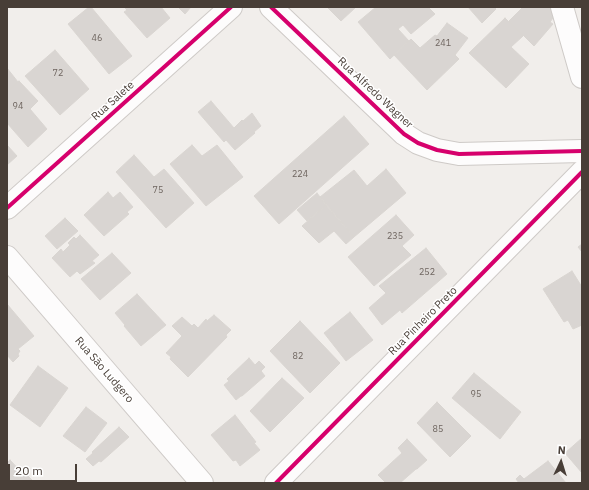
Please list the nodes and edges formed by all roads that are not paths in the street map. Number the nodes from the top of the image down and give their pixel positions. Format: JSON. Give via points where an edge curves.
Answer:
{"nodes":[{"id":1,"x":231,"y":7,"type":"edge"},
{"id":2,"x":271,"y":7,"type":"edge"},
{"id":3,"x":562,"y":7,"type":"edge"},
{"id":4,"x":582,"y":77,"type":"edge"},
{"id":5,"x":582,"y":151,"type":"edge"},
{"id":6,"x":582,"y":172,"type":"edge"},
{"id":7,"x":7,"y":208,"type":"edge"},
{"id":8,"x":7,"y":257,"type":"edge"},
{"id":9,"x":202,"y":483,"type":"edge"},
{"id":10,"x":276,"y":483,"type":"edge"}],
"edges":[{"from":1,"to":7,"type":"street","name":"Rua Salete"},
{"from":2,"to":5,"type":"street","name":"Rua Alfredo Wagner","via":[[404,134],[418,143],[459,154]]},
{"from":3,"to":4,"type":"street"},
{"from":6,"to":10,"type":"street","name":"Rua Pinheiro Preto"},
{"from":8,"to":9,"type":"street","name":"Rua São Ludgero"}]}
